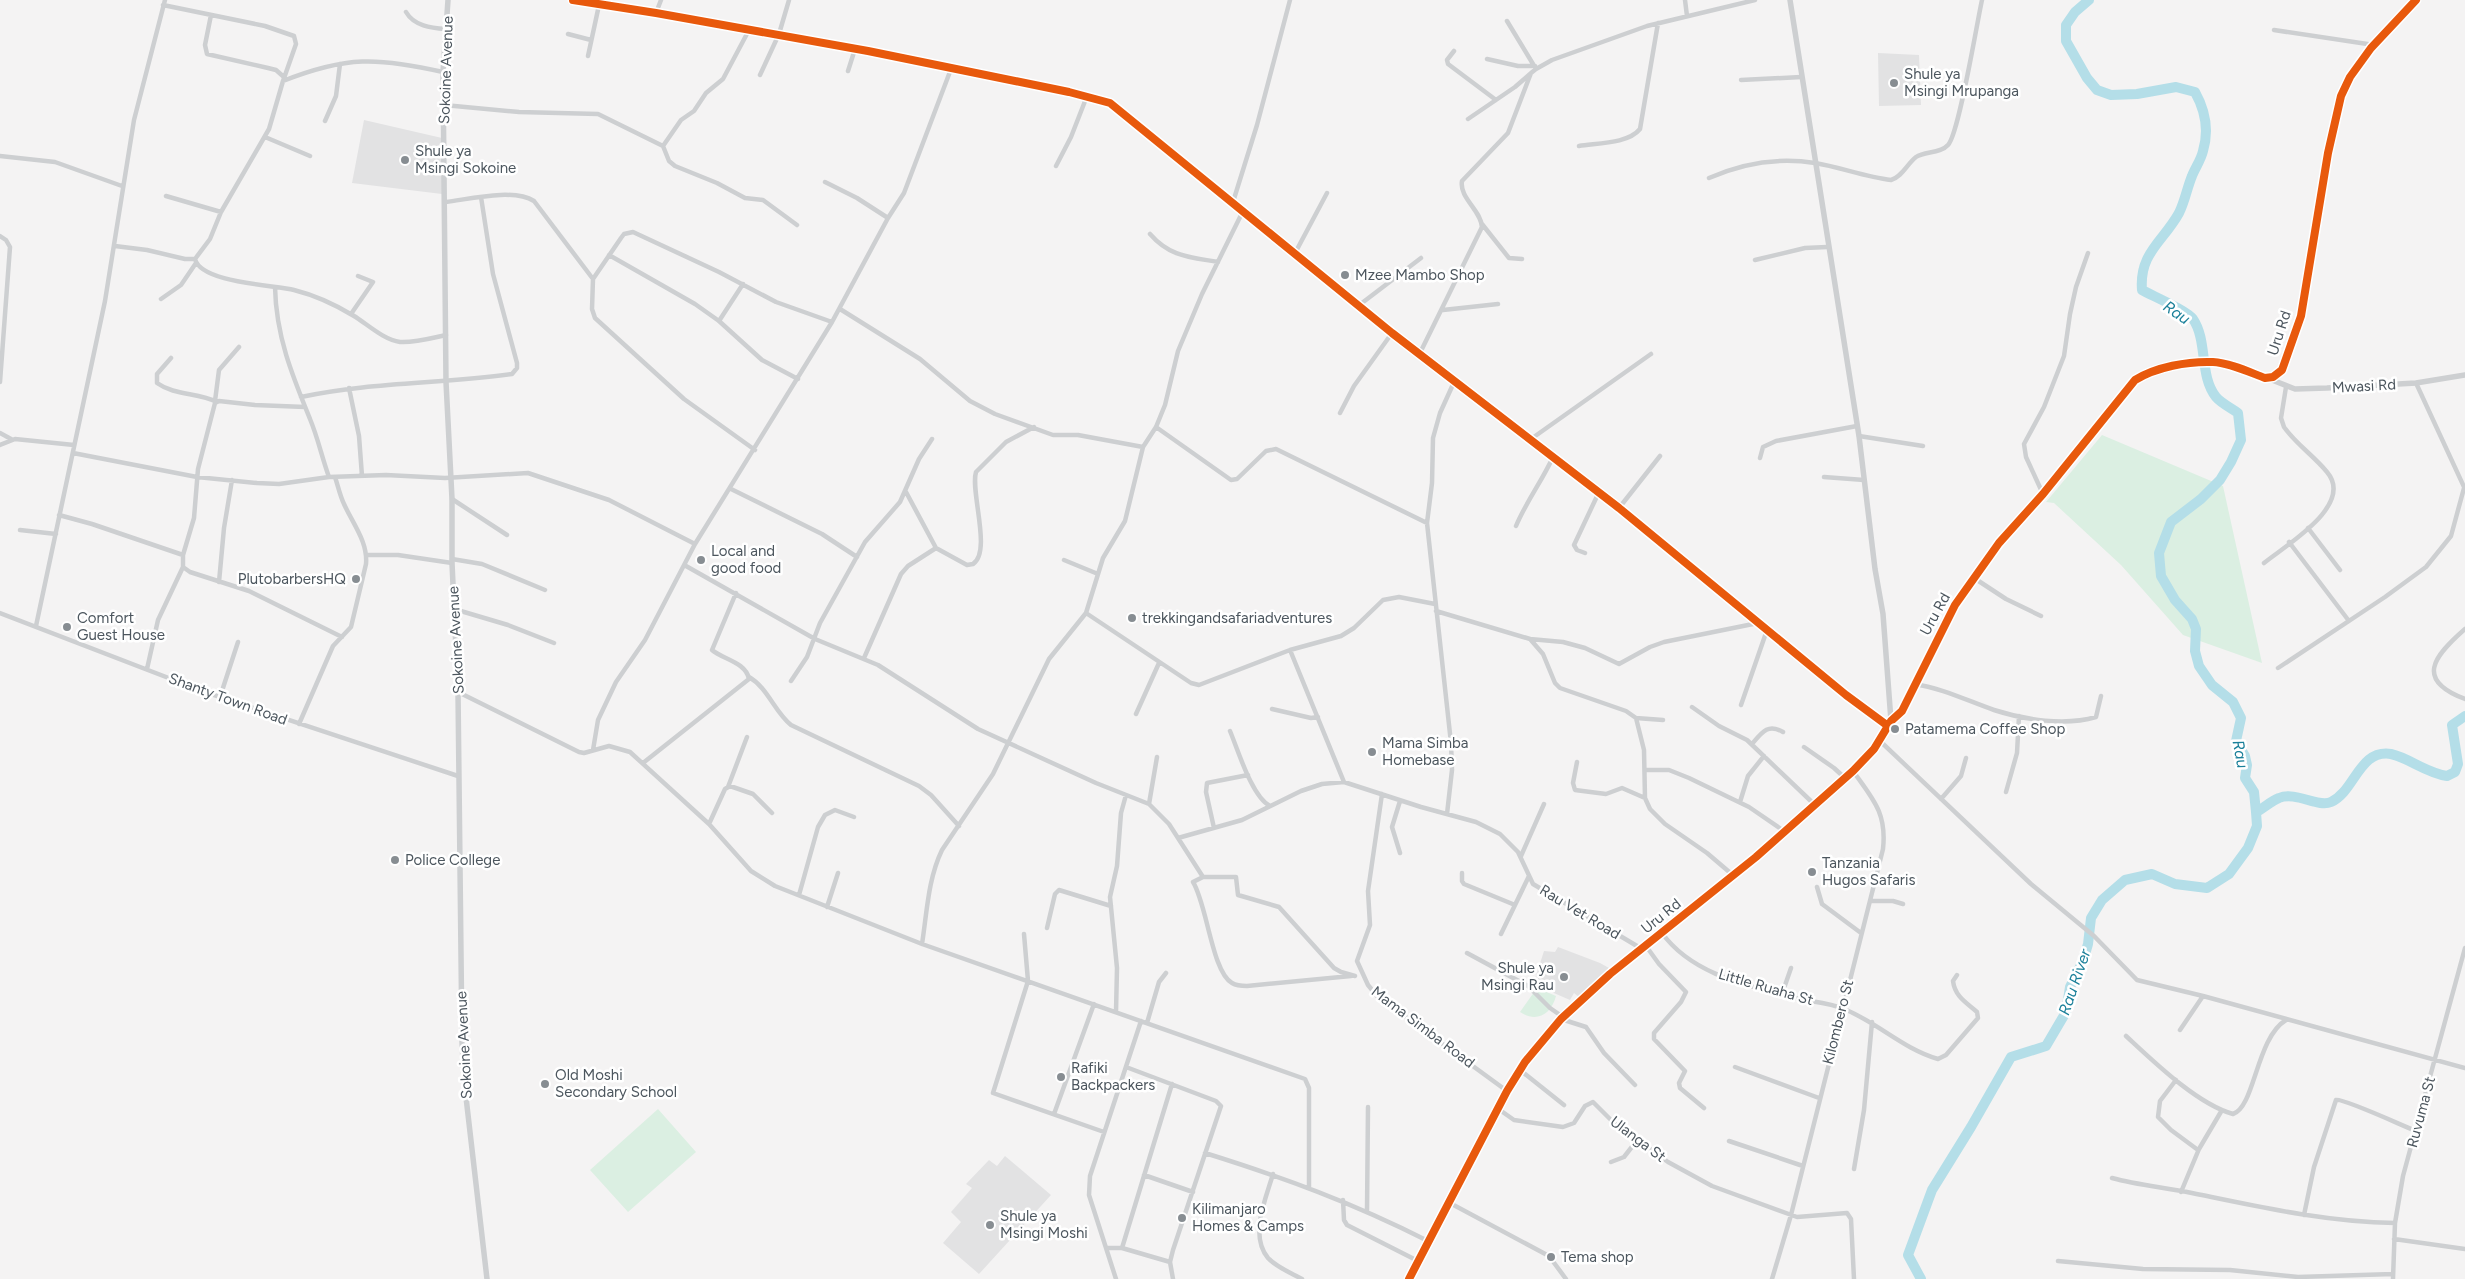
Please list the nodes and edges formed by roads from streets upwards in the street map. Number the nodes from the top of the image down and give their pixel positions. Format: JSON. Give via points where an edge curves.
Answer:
{"nodes":[{"id":1,"x":448,"y":0,"type":"edge"},
{"id":2,"x":573,"y":0,"type":"edge"},
{"id":3,"x":661,"y":0,"type":"edge"},
{"id":4,"x":788,"y":0,"type":"edge"},
{"id":5,"x":1290,"y":0,"type":"edge"},
{"id":6,"x":1685,"y":0,"type":"edge"},
{"id":7,"x":1755,"y":0,"type":"edge"},
{"id":8,"x":1790,"y":0,"type":"edge"},
{"id":9,"x":1982,"y":0,"type":"edge"},
{"id":10,"x":2416,"y":0,"type":"edge"},
{"id":11,"x":582,"y":1,"type":"edge"},
{"id":12,"x":164,"y":2,"type":"edge"},
{"id":13,"x":599,"y":5,"type":"junction"},
{"id":14,"x":406,"y":12,"type":"dead end"},
{"id":15,"x":656,"y":12,"type":"junction"},
{"id":16,"x":211,"y":15,"type":"junction"},
{"id":17,"x":1687,"y":16,"type":"junction"},
{"id":18,"x":1507,"y":21,"type":"dead end"},
{"id":19,"x":1658,"y":24,"type":"junction"},
{"id":20,"x":446,"y":29,"type":"junction"},
{"id":21,"x":748,"y":30,"type":"junction"},
{"id":22,"x":2274,"y":30,"type":"dead end"},
{"id":23,"x":568,"y":34,"type":"dead end"},
{"id":24,"x":779,"y":34,"type":"junction"},
{"id":25,"x":591,"y":40,"type":"junction"},
{"id":26,"x":2374,"y":45,"type":"junction"},
{"id":27,"x":855,"y":49,"type":"junction"},
{"id":28,"x":1454,"y":51,"type":"dead end"},
{"id":29,"x":588,"y":56,"type":"dead end"},
{"id":30,"x":1487,"y":59,"type":"dead end"},
{"id":31,"x":340,"y":64,"type":"junction"},
{"id":32,"x":1536,"y":68,"type":"junction"},
{"id":33,"x":951,"y":69,"type":"junction"},
{"id":34,"x":848,"y":71,"type":"dead end"},
{"id":35,"x":443,"y":72,"type":"junction"},
{"id":36,"x":1531,"y":73,"type":"junction"},
{"id":37,"x":760,"y":74,"type":"dead end"},
{"id":38,"x":1802,"y":77,"type":"junction"},
{"id":39,"x":284,"y":79,"type":"junction"},
{"id":40,"x":1741,"y":80,"type":"dead end"},
{"id":41,"x":1086,"y":96,"type":"junction"},
{"id":42,"x":1496,"y":100,"type":"junction"},
{"id":43,"x":444,"y":105,"type":"junction"},
{"id":44,"x":1468,"y":119,"type":"dead end"},
{"id":45,"x":326,"y":121,"type":"dead end"},
{"id":46,"x":265,"y":137,"type":"junction"},
{"id":47,"x":663,"y":146,"type":"junction"},
{"id":48,"x":1579,"y":146,"type":"dead end"},
{"id":49,"x":0,"y":156,"type":"edge"},
{"id":50,"x":310,"y":156,"type":"dead end"},
{"id":51,"x":1815,"y":163,"type":"junction"},
{"id":52,"x":1056,"y":166,"type":"dead end"},
{"id":53,"x":1709,"y":178,"type":"dead end"},
{"id":54,"x":825,"y":182,"type":"dead end"},
{"id":55,"x":122,"y":186,"type":"junction"},
{"id":56,"x":1327,"y":193,"type":"dead end"},
{"id":57,"x":166,"y":196,"type":"dead end"},
{"id":58,"x":481,"y":197,"type":"junction"},
{"id":59,"x":446,"y":202,"type":"junction"},
{"id":60,"x":1233,"y":202,"type":"junction"},
{"id":61,"x":1243,"y":211,"type":"junction"},
{"id":62,"x":221,"y":212,"type":"junction"},
{"id":63,"x":888,"y":218,"type":"junction"},
{"id":64,"x":1482,"y":224,"type":"junction"},
{"id":65,"x":798,"y":225,"type":"dead end"},
{"id":66,"x":1150,"y":234,"type":"dead end"},
{"id":67,"x":0,"y":236,"type":"edge"},
{"id":68,"x":115,"y":246,"type":"junction"},
{"id":69,"x":1827,"y":247,"type":"junction"},
{"id":70,"x":2088,"y":253,"type":"dead end"},
{"id":71,"x":609,"y":255,"type":"junction"},
{"id":72,"x":1294,"y":255,"type":"junction"},
{"id":73,"x":1421,"y":258,"type":"dead end"},
{"id":74,"x":1522,"y":259,"type":"dead end"},
{"id":75,"x":1755,"y":260,"type":"dead end"},
{"id":76,"x":195,"y":261,"type":"junction"},
{"id":77,"x":1218,"y":262,"type":"junction"},
{"id":78,"x":358,"y":276,"type":"dead end"},
{"id":79,"x":593,"y":279,"type":"junction"},
{"id":80,"x":743,"y":284,"type":"junction"},
{"id":81,"x":276,"y":287,"type":"junction"},
{"id":82,"x":160,"y":299,"type":"dead end"},
{"id":83,"x":1498,"y":304,"type":"dead end"},
{"id":84,"x":1358,"y":306,"type":"junction"},
{"id":85,"x":840,"y":309,"type":"junction"},
{"id":86,"x":1443,"y":310,"type":"junction"},
{"id":87,"x":3,"y":312,"type":"edge"},
{"id":88,"x":351,"y":314,"type":"junction"},
{"id":89,"x":719,"y":321,"type":"junction"},
{"id":90,"x":832,"y":322,"type":"junction"},
{"id":91,"x":1392,"y":333,"type":"junction"},
{"id":92,"x":446,"y":335,"type":"junction"},
{"id":93,"x":239,"y":346,"type":"dead end"},
{"id":94,"x":1419,"y":354,"type":"junction"},
{"id":95,"x":1651,"y":354,"type":"dead end"},
{"id":96,"x":171,"y":358,"type":"dead end"},
{"id":97,"x":2465,"y":375,"type":"edge"},
{"id":98,"x":2265,"y":378,"type":"junction"},
{"id":99,"x":798,"y":379,"type":"junction"},
{"id":100,"x":1455,"y":380,"type":"junction"},
{"id":101,"x":0,"y":382,"type":"edge"},
{"id":102,"x":446,"y":382,"type":"junction"},
{"id":103,"x":2416,"y":383,"type":"junction"},
{"id":104,"x":2286,"y":387,"type":"junction"},
{"id":105,"x":349,"y":388,"type":"junction"},
{"id":106,"x":301,"y":397,"type":"junction"},
{"id":107,"x":216,"y":401,"type":"junction"},
{"id":108,"x":305,"y":407,"type":"junction"},
{"id":109,"x":1340,"y":413,"type":"dead end"},
{"id":110,"x":1857,"y":426,"type":"junction"},
{"id":111,"x":1034,"y":427,"type":"junction"},
{"id":112,"x":1156,"y":427,"type":"junction"},
{"id":113,"x":0,"y":432,"type":"edge"},
{"id":114,"x":1858,"y":436,"type":"junction"},
{"id":115,"x":932,"y":439,"type":"dead end"},
{"id":116,"x":1531,"y":439,"type":"junction"},
{"id":117,"x":11,"y":440,"type":"junction"},
{"id":118,"x":0,"y":444,"type":"edge"},
{"id":119,"x":74,"y":445,"type":"junction"},
{"id":120,"x":1923,"y":446,"type":"dead end"},
{"id":121,"x":1143,"y":447,"type":"junction"},
{"id":122,"x":755,"y":450,"type":"junction"},
{"id":123,"x":73,"y":453,"type":"junction"},
{"id":124,"x":1553,"y":456,"type":"junction"},
{"id":125,"x":1660,"y":456,"type":"dead end"},
{"id":126,"x":1760,"y":458,"type":"dead end"},
{"id":127,"x":362,"y":476,"type":"junction"},
{"id":128,"x":197,"y":477,"type":"junction"},
{"id":129,"x":329,"y":477,"type":"junction"},
{"id":130,"x":335,"y":477,"type":"junction"},
{"id":131,"x":1824,"y":477,"type":"dead end"},
{"id":132,"x":451,"y":478,"type":"junction"},
{"id":133,"x":232,"y":480,"type":"junction"},
{"id":134,"x":1864,"y":480,"type":"junction"},
{"id":135,"x":2465,"y":488,"type":"edge"},
{"id":136,"x":731,"y":489,"type":"junction"},
{"id":137,"x":906,"y":492,"type":"junction"},
{"id":138,"x":1598,"y":492,"type":"junction"},
{"id":139,"x":2043,"y":494,"type":"junction"},
{"id":140,"x":452,"y":499,"type":"junction"},
{"id":141,"x":1619,"y":508,"type":"junction"},
{"id":142,"x":59,"y":515,"type":"junction"},
{"id":143,"x":1427,"y":523,"type":"junction"},
{"id":144,"x":1516,"y":526,"type":"dead end"},
{"id":145,"x":2308,"y":528,"type":"junction"},
{"id":146,"x":20,"y":530,"type":"dead end"},
{"id":147,"x":56,"y":534,"type":"junction"},
{"id":148,"x":507,"y":535,"type":"dead end"},
{"id":149,"x":2289,"y":542,"type":"junction"},
{"id":150,"x":695,"y":544,"type":"junction"},
{"id":151,"x":936,"y":548,"type":"junction"},
{"id":152,"x":1585,"y":553,"type":"dead end"},
{"id":153,"x":183,"y":555,"type":"junction"},
{"id":154,"x":366,"y":555,"type":"junction"},
{"id":155,"x":857,"y":557,"type":"junction"},
{"id":156,"x":1064,"y":560,"type":"dead end"},
{"id":157,"x":452,"y":561,"type":"junction"},
{"id":158,"x":2264,"y":563,"type":"dead end"},
{"id":159,"x":686,"y":566,"type":"junction"},
{"id":160,"x":183,"y":568,"type":"junction"},
{"id":161,"x":2340,"y":570,"type":"dead end"},
{"id":162,"x":1098,"y":574,"type":"junction"},
{"id":163,"x":1974,"y":578,"type":"junction"},
{"id":164,"x":219,"y":582,"type":"junction"},
{"id":165,"x":545,"y":590,"type":"dead end"},
{"id":166,"x":736,"y":593,"type":"junction"},
{"id":167,"x":1435,"y":604,"type":"junction"},
{"id":168,"x":454,"y":609,"type":"junction"},
{"id":169,"x":1436,"y":611,"type":"junction"},
{"id":170,"x":0,"y":613,"type":"edge"},
{"id":171,"x":1086,"y":613,"type":"junction"},
{"id":172,"x":2042,"y":616,"type":"dead end"},
{"id":173,"x":2349,"y":621,"type":"junction"},
{"id":174,"x":1758,"y":623,"type":"junction"},
{"id":175,"x":36,"y":626,"type":"junction"},
{"id":176,"x":2465,"y":629,"type":"edge"},
{"id":177,"x":1767,"y":630,"type":"junction"},
{"id":178,"x":342,"y":637,"type":"junction"},
{"id":179,"x":815,"y":639,"type":"junction"},
{"id":180,"x":1530,"y":639,"type":"junction"},
{"id":181,"x":238,"y":642,"type":"dead end"},
{"id":182,"x":554,"y":643,"type":"dead end"},
{"id":183,"x":1290,"y":650,"type":"junction"},
{"id":184,"x":864,"y":658,"type":"junction"},
{"id":185,"x":1159,"y":662,"type":"junction"},
{"id":186,"x":2278,"y":668,"type":"dead end"},
{"id":187,"x":147,"y":669,"type":"junction"},
{"id":188,"x":749,"y":677,"type":"junction"},
{"id":189,"x":791,"y":681,"type":"dead end"},
{"id":190,"x":1914,"y":684,"type":"junction"},
{"id":191,"x":458,"y":692,"type":"junction"},
{"id":192,"x":2101,"y":696,"type":"dead end"},
{"id":193,"x":220,"y":697,"type":"junction"},
{"id":194,"x":2465,"y":699,"type":"edge"},
{"id":195,"x":1740,"y":705,"type":"dead end"},
{"id":196,"x":1692,"y":707,"type":"dead end"},
{"id":197,"x":1272,"y":709,"type":"dead end"},
{"id":198,"x":1136,"y":714,"type":"dead end"},
{"id":199,"x":2019,"y":716,"type":"junction"},
{"id":200,"x":1318,"y":717,"type":"junction"},
{"id":201,"x":1636,"y":718,"type":"junction"},
{"id":202,"x":1663,"y":720,"type":"dead end"},
{"id":203,"x":299,"y":724,"type":"junction"},
{"id":204,"x":1889,"y":724,"type":"junction"},
{"id":205,"x":1230,"y":731,"type":"dead end"},
{"id":206,"x":1783,"y":732,"type":"dead end"},
{"id":207,"x":747,"y":737,"type":"dead end"},
{"id":208,"x":1880,"y":741,"type":"junction"},
{"id":209,"x":1007,"y":742,"type":"junction"},
{"id":210,"x":1752,"y":744,"type":"junction"},
{"id":211,"x":1804,"y":747,"type":"dead end"},
{"id":212,"x":593,"y":750,"type":"junction"},
{"id":213,"x":1764,"y":756,"type":"junction"},
{"id":214,"x":1157,"y":757,"type":"dead end"},
{"id":215,"x":1966,"y":758,"type":"dead end"},
{"id":216,"x":1577,"y":762,"type":"dead end"},
{"id":217,"x":643,"y":763,"type":"junction"},
{"id":218,"x":1646,"y":770,"type":"junction"},
{"id":219,"x":1853,"y":771,"type":"junction"},
{"id":220,"x":1248,"y":775,"type":"junction"},
{"id":221,"x":458,"y":776,"type":"junction"},
{"id":222,"x":1845,"y":778,"type":"junction"},
{"id":223,"x":1344,"y":782,"type":"junction"},
{"id":224,"x":728,"y":787,"type":"junction"},
{"id":225,"x":2006,"y":792,"type":"dead end"},
{"id":226,"x":1382,"y":794,"type":"junction"},
{"id":227,"x":1126,"y":795,"type":"junction"},
{"id":228,"x":1645,"y":798,"type":"junction"},
{"id":229,"x":1941,"y":799,"type":"junction"},
{"id":230,"x":1400,"y":801,"type":"junction"},
{"id":231,"x":1740,"y":802,"type":"junction"},
{"id":232,"x":1149,"y":804,"type":"junction"},
{"id":233,"x":1544,"y":804,"type":"dead end"},
{"id":234,"x":1815,"y":805,"type":"junction"},
{"id":235,"x":1270,"y":806,"type":"junction"},
{"id":236,"x":772,"y":813,"type":"dead end"},
{"id":237,"x":1447,"y":814,"type":"junction"},
{"id":238,"x":854,"y":817,"type":"dead end"},
{"id":239,"x":709,"y":824,"type":"junction"},
{"id":240,"x":959,"y":826,"type":"junction"},
{"id":241,"x":1214,"y":828,"type":"junction"},
{"id":242,"x":1784,"y":831,"type":"junction"},
{"id":243,"x":1178,"y":838,"type":"junction"},
{"id":244,"x":1400,"y":853,"type":"dead end"},
{"id":245,"x":1521,"y":856,"type":"junction"},
{"id":246,"x":838,"y":872,"type":"dead end"},
{"id":247,"x":1462,"y":873,"type":"dead end"},
{"id":248,"x":1529,"y":876,"type":"junction"},
{"id":249,"x":1734,"y":876,"type":"junction"},
{"id":250,"x":1203,"y":877,"type":"junction"},
{"id":251,"x":1817,"y":887,"type":"dead end"},
{"id":252,"x":799,"y":895,"type":"junction"},
{"id":253,"x":1870,"y":901,"type":"junction"},
{"id":254,"x":1903,"y":904,"type":"dead end"},
{"id":255,"x":1515,"y":905,"type":"junction"},
{"id":256,"x":1111,"y":906,"type":"junction"},
{"id":257,"x":827,"y":907,"type":"junction"},
{"id":258,"x":1047,"y":928,"type":"dead end"},
{"id":259,"x":1662,"y":933,"type":"junction"},
{"id":260,"x":1861,"y":933,"type":"junction"},
{"id":261,"x":1024,"y":934,"type":"dead end"},
{"id":262,"x":1501,"y":934,"type":"dead end"},
{"id":263,"x":922,"y":944,"type":"junction"},
{"id":264,"x":1644,"y":948,"type":"junction"},
{"id":265,"x":2465,"y":948,"type":"edge"},
{"id":266,"x":1467,"y":953,"type":"dead end"},
{"id":267,"x":1791,"y":968,"type":"dead end"},
{"id":268,"x":1166,"y":973,"type":"dead end"},
{"id":269,"x":1362,"y":975,"type":"junction"},
{"id":270,"x":1957,"y":975,"type":"dead end"},
{"id":271,"x":1355,"y":976,"type":"junction"},
{"id":272,"x":1028,"y":981,"type":"junction"},
{"id":273,"x":1782,"y":994,"type":"junction"},
{"id":274,"x":2203,"y":996,"type":"junction"},
{"id":275,"x":1094,"y":1004,"type":"junction"},
{"id":276,"x":1842,"y":1008,"type":"junction"},
{"id":277,"x":1116,"y":1012,"type":"junction"},
{"id":278,"x":1562,"y":1018,"type":"junction"},
{"id":279,"x":2286,"y":1020,"type":"junction"},
{"id":280,"x":1141,"y":1022,"type":"junction"},
{"id":281,"x":1872,"y":1022,"type":"junction"},
{"id":282,"x":1147,"y":1023,"type":"junction"},
{"id":283,"x":2180,"y":1030,"type":"dead end"},
{"id":284,"x":2126,"y":1036,"type":"dead end"},
{"id":285,"x":2435,"y":1058,"type":"junction"},
{"id":286,"x":1126,"y":1067,"type":"junction"},
{"id":287,"x":1735,"y":1067,"type":"dead end"},
{"id":288,"x":2465,"y":1068,"type":"edge"},
{"id":289,"x":1520,"y":1070,"type":"junction"},
{"id":290,"x":2176,"y":1080,"type":"junction"},
{"id":291,"x":1172,"y":1084,"type":"junction"},
{"id":292,"x":1635,"y":1085,"type":"dead end"},
{"id":293,"x":1507,"y":1091,"type":"junction"},
{"id":294,"x":1819,"y":1098,"type":"junction"},
{"id":295,"x":1564,"y":1105,"type":"dead end"},
{"id":296,"x":1368,"y":1107,"type":"dead end"},
{"id":297,"x":1497,"y":1108,"type":"junction"},
{"id":298,"x":1704,"y":1108,"type":"dead end"},
{"id":299,"x":2222,"y":1110,"type":"junction"},
{"id":300,"x":1054,"y":1114,"type":"junction"},
{"id":301,"x":2416,"y":1131,"type":"junction"},
{"id":302,"x":1104,"y":1132,"type":"junction"},
{"id":303,"x":1638,"y":1139,"type":"junction"},
{"id":304,"x":1729,"y":1141,"type":"dead end"},
{"id":305,"x":2198,"y":1150,"type":"junction"},
{"id":306,"x":1206,"y":1153,"type":"junction"},
{"id":307,"x":1611,"y":1162,"type":"dead end"},
{"id":308,"x":1802,"y":1166,"type":"junction"},
{"id":309,"x":1854,"y":1169,"type":"dead end"},
{"id":310,"x":1273,"y":1174,"type":"junction"},
{"id":311,"x":1144,"y":1175,"type":"junction"},
{"id":312,"x":2112,"y":1178,"type":"dead end"},
{"id":313,"x":1309,"y":1187,"type":"junction"},
{"id":314,"x":1193,"y":1192,"type":"junction"},
{"id":315,"x":2181,"y":1192,"type":"junction"},
{"id":316,"x":1343,"y":1200,"type":"junction"},
{"id":317,"x":1448,"y":1202,"type":"junction"},
{"id":318,"x":1367,"y":1210,"type":"junction"},
{"id":319,"x":1791,"y":1215,"type":"junction"},
{"id":320,"x":2304,"y":1215,"type":"junction"},
{"id":321,"x":2395,"y":1223,"type":"junction"},
{"id":322,"x":2394,"y":1239,"type":"junction"},
{"id":323,"x":1428,"y":1241,"type":"junction"},
{"id":324,"x":1107,"y":1248,"type":"junction"},
{"id":325,"x":1122,"y":1248,"type":"junction"},
{"id":326,"x":2465,"y":1248,"type":"edge"},
{"id":327,"x":1418,"y":1261,"type":"junction"},
{"id":328,"x":2058,"y":1261,"type":"dead end"},
{"id":329,"x":1170,"y":1262,"type":"junction"},
{"id":330,"x":2393,"y":1276,"type":"edge"},
{"id":331,"x":487,"y":1279,"type":"edge"},
{"id":332,"x":1116,"y":1279,"type":"edge"},
{"id":333,"x":1173,"y":1279,"type":"edge"},
{"id":334,"x":1302,"y":1279,"type":"edge"},
{"id":335,"x":1409,"y":1279,"type":"edge"},
{"id":336,"x":1566,"y":1279,"type":"edge"},
{"id":337,"x":1772,"y":1279,"type":"edge"},
{"id":338,"x":1854,"y":1279,"type":"edge"}],
"edges":[{"from":1,"to":20,"type":"street","name":"Sokoine Avenue"},
{"from":2,"to":11,"type":"street"},
{"from":3,"to":15,"type":"street"},
{"from":4,"to":24,"type":"street"},
{"from":5,"to":60,"type":"street"},
{"from":6,"to":17,"type":"street"},
{"from":7,"to":17,"type":"street"},
{"from":8,"to":38,"type":"street"},
{"from":9,"to":51,"type":"street","via":[[1971,60],[1948,145],[1916,157],[1891,180]]},
{"from":10,"to":26,"type":"street","name":"Uru Rd"},
{"from":11,"to":13,"type":"street"},
{"from":12,"to":16,"type":"street"},
{"from":12,"to":55,"type":"street","via":[[134,120]]},
{"from":13,"to":15,"type":"street"},
{"from":13,"to":25,"type":"street"},
{"from":14,"to":20,"type":"street","via":[[415,22]]},
{"from":15,"to":21,"type":"street"},
{"from":16,"to":39,"type":"street","via":[[206,54],[276,70]]},
{"from":16,"to":39,"type":"street","via":[[265,26],[294,36],[296,44]]},
{"from":17,"to":19,"type":"street"},
{"from":18,"to":32,"type":"street"},
{"from":19,"to":32,"type":"street"},
{"from":19,"to":48,"type":"street","via":[[1640,129],[1627,138]]},
{"from":20,"to":35,"type":"street","name":"Sokoine Avenue"},
{"from":21,"to":24,"type":"street"},
{"from":21,"to":47,"type":"street","via":[[723,79],[706,93],[694,111],[681,120]]},
{"from":22,"to":26,"type":"street"},
{"from":23,"to":25,"type":"street"},
{"from":24,"to":27,"type":"street"},
{"from":24,"to":37,"type":"street"},
{"from":25,"to":29,"type":"street"},
{"from":26,"to":98,"type":"street","name":"Uru Rd","via":[[2350,77],[2341,96],[2328,153],[2301,316],[2282,370],[2273,377]]},
{"from":27,"to":33,"type":"street"},
{"from":27,"to":34,"type":"street"},
{"from":28,"to":42,"type":"street","via":[[1447,60],[1448,64]]},
{"from":30,"to":32,"type":"street"},
{"from":31,"to":35,"type":"street","via":[[379,60]]},
{"from":31,"to":39,"type":"street"},
{"from":31,"to":45,"type":"street","via":[[336,96]]},
{"from":32,"to":36,"type":"street"},
{"from":33,"to":41,"type":"street"},
{"from":33,"to":63,"type":"street","via":[[909,182]]},
{"from":35,"to":43,"type":"street","name":"Sokoine Avenue"},
{"from":36,"to":42,"type":"street"},
{"from":36,"to":64,"type":"street","via":[[1508,133],[1461,183]]},
{"from":38,"to":40,"type":"street"},
{"from":38,"to":51,"type":"street"},
{"from":39,"to":46,"type":"street"},
{"from":41,"to":52,"type":"street"},
{"from":41,"to":60,"type":"street","via":[[1110,103]]},
{"from":42,"to":44,"type":"street"},
{"from":43,"to":47,"type":"street","via":[[519,112],[598,114]]},
{"from":43,"to":59,"type":"street","name":"Sokoine Avenue"},
{"from":46,"to":50,"type":"street"},
{"from":46,"to":62,"type":"street"},
{"from":47,"to":65,"type":"street","via":[[669,161],[675,166],[745,198],[763,200]]},
{"from":49,"to":55,"type":"street","via":[[55,162]]},
{"from":51,"to":53,"type":"street","via":[[1764,162],[1740,166]]},
{"from":51,"to":69,"type":"street"},
{"from":54,"to":63,"type":"street"},
{"from":55,"to":68,"type":"street"},
{"from":56,"to":72,"type":"street"},
{"from":57,"to":62,"type":"street"},
{"from":58,"to":59,"type":"street"},
{"from":58,"to":79,"type":"street","via":[[518,195],[534,201]]},
{"from":58,"to":102,"type":"street","via":[[493,274],[517,368],[512,374]]},
{"from":59,"to":92,"type":"street","name":"Sokoine Avenue"},
{"from":60,"to":61,"type":"street"},
{"from":61,"to":72,"type":"street"},
{"from":61,"to":77,"type":"street"},
{"from":62,"to":76,"type":"street","via":[[210,239]]},
{"from":63,"to":85,"type":"street"},
{"from":64,"to":74,"type":"street","via":[[1509,258]]},
{"from":64,"to":86,"type":"street","via":[[1479,237]]},
{"from":66,"to":77,"type":"street","via":[[1159,245],[1174,254]]},
{"from":67,"to":87,"type":"street","via":[[10,247]]},
{"from":68,"to":76,"type":"street"},
{"from":68,"to":119,"type":"street"},
{"from":69,"to":75,"type":"street","via":[[1804,248]]},
{"from":69,"to":110,"type":"street"},
{"from":70,"to":139,"type":"street","via":[[2076,287],[2059,371],[2024,444],[2026,457]]},
{"from":71,"to":79,"type":"street"},
{"from":71,"to":80,"type":"street","via":[[624,234],[633,232]]},
{"from":71,"to":89,"type":"street"},
{"from":72,"to":84,"type":"street"},
{"from":73,"to":84,"type":"street"},
{"from":76,"to":81,"type":"street","via":[[201,268],[218,275]]},
{"from":76,"to":82,"type":"street","via":[[181,285]]},
{"from":77,"to":112,"type":"street","via":[[1178,351],[1165,405]]},
{"from":78,"to":88,"type":"street","via":[[373,282]]},
{"from":79,"to":122,"type":"street","via":[[592,310],[595,318],[684,399]]},
{"from":80,"to":89,"type":"street"},
{"from":80,"to":90,"type":"street","via":[[776,302]]},
{"from":81,"to":88,"type":"street","via":[[302,292]]},
{"from":81,"to":106,"type":"street","via":[[276,316],[291,376]]},
{"from":83,"to":86,"type":"street"},
{"from":84,"to":91,"type":"street"},
{"from":85,"to":90,"type":"street"},
{"from":85,"to":111,"type":"street","via":[[927,364],[970,401],[995,414]]},
{"from":86,"to":94,"type":"street"},
{"from":87,"to":101,"type":"street"},
{"from":88,"to":92,"type":"street","via":[[398,342]]},
{"from":89,"to":99,"type":"street","via":[[762,360]]},
{"from":90,"to":99,"type":"street"},
{"from":91,"to":94,"type":"street"},
{"from":91,"to":109,"type":"street","via":[[1354,386]]},
{"from":92,"to":102,"type":"street","name":"Sokoine Avenue"},
{"from":93,"to":107,"type":"street","via":[[219,370]]},
{"from":94,"to":100,"type":"street"},
{"from":95,"to":116,"type":"street"},
{"from":96,"to":107,"type":"street","via":[[157,374],[157,383],[174,391]]},
{"from":97,"to":103,"type":"street","name":"Mwasi Rd"},
{"from":98,"to":104,"type":"street","name":"Mwasi Rd"},
{"from":98,"to":139,"type":"street","name":"Uru Rd","via":[[2227,365],[2209,363],[2147,373],[2134,380]]},
{"from":99,"to":122,"type":"street"},
{"from":100,"to":116,"type":"street"},
{"from":100,"to":143,"type":"street","via":[[1433,438]]},
{"from":102,"to":105,"type":"street"},
{"from":102,"to":132,"type":"street","name":"Sokoine Avenue"},
{"from":103,"to":104,"type":"street","name":"Mwasi Rd"},
{"from":103,"to":135,"type":"street"},
{"from":104,"to":145,"type":"street","via":[[2281,418],[2284,427],[2334,482],[2335,492],[2327,509]]},
{"from":105,"to":106,"type":"street"},
{"from":105,"to":127,"type":"street","via":[[359,436]]},
{"from":106,"to":108,"type":"street"},
{"from":107,"to":108,"type":"street"},
{"from":107,"to":128,"type":"street"},
{"from":108,"to":129,"type":"street"},
{"from":110,"to":114,"type":"street"},
{"from":110,"to":126,"type":"street","via":[[1776,440],[1763,447]]},
{"from":111,"to":121,"type":"street","via":[[1053,434],[1087,436]]},
{"from":111,"to":151,"type":"street","via":[[1006,442],[976,472],[980,542],[976,562],[967,565]]},
{"from":112,"to":121,"type":"street"},
{"from":112,"to":143,"type":"street","via":[[1231,480],[1237,479],[1266,450],[1276,449]]},
{"from":113,"to":117,"type":"street"},
{"from":114,"to":120,"type":"street"},
{"from":114,"to":134,"type":"street"},
{"from":115,"to":137,"type":"street"},
{"from":116,"to":124,"type":"street"},
{"from":117,"to":118,"type":"street"},
{"from":117,"to":119,"type":"street"},
{"from":119,"to":123,"type":"street"},
{"from":121,"to":162,"type":"street","via":[[1125,520],[1107,550]]},
{"from":122,"to":136,"type":"street"},
{"from":123,"to":128,"type":"street"},
{"from":123,"to":142,"type":"street"},
{"from":124,"to":138,"type":"street"},
{"from":124,"to":144,"type":"street"},
{"from":125,"to":141,"type":"street"},
{"from":127,"to":130,"type":"street"},
{"from":127,"to":132,"type":"street"},
{"from":128,"to":133,"type":"street"},
{"from":128,"to":153,"type":"street","via":[[194,518]]},
{"from":129,"to":130,"type":"street"},
{"from":129,"to":133,"type":"street","via":[[278,484]]},
{"from":130,"to":154,"type":"street"},
{"from":131,"to":134,"type":"street"},
{"from":132,"to":140,"type":"street","name":"Sokoine Avenue"},
{"from":132,"to":150,"type":"street","via":[[518,472],[538,476],[609,500]]},
{"from":133,"to":164,"type":"street"},
{"from":134,"to":204,"type":"street","via":[[1883,614]]},
{"from":135,"to":173,"type":"street","via":[[2454,528],[2440,553],[2416,576]]},
{"from":136,"to":150,"type":"street"},
{"from":136,"to":155,"type":"street","via":[[822,534]]},
{"from":137,"to":151,"type":"street"},
{"from":137,"to":155,"type":"street","via":[[869,536]]},
{"from":138,"to":141,"type":"street"},
{"from":138,"to":152,"type":"street","via":[[1574,545]]},
{"from":139,"to":163,"type":"street","name":"Uru Rd"},
{"from":140,"to":148,"type":"street"},
{"from":140,"to":157,"type":"street","name":"Sokoine Avenue"},
{"from":141,"to":174,"type":"street"},
{"from":142,"to":147,"type":"street"},
{"from":142,"to":153,"type":"street"},
{"from":143,"to":167,"type":"street"},
{"from":145,"to":149,"type":"street"},
{"from":145,"to":161,"type":"street"},
{"from":146,"to":147,"type":"street"},
{"from":147,"to":175,"type":"street"},
{"from":149,"to":158,"type":"street"},
{"from":149,"to":173,"type":"street"},
{"from":150,"to":159,"type":"street"},
{"from":151,"to":184,"type":"street","via":[[901,574]]},
{"from":153,"to":160,"type":"street"},
{"from":154,"to":157,"type":"street"},
{"from":154,"to":178,"type":"street","via":[[351,627]]},
{"from":155,"to":179,"type":"street","via":[[820,623]]},
{"from":156,"to":162,"type":"street"},
{"from":157,"to":165,"type":"street","via":[[482,564]]},
{"from":157,"to":168,"type":"street","name":"Sokoine Avenue"},
{"from":159,"to":166,"type":"street"},
{"from":159,"to":212,"type":"street","via":[[605,704],[598,720]]},
{"from":160,"to":164,"type":"street"},
{"from":160,"to":187,"type":"street","via":[[158,620]]},
{"from":162,"to":171,"type":"street"},
{"from":163,"to":172,"type":"street","via":[[2006,599]]},
{"from":163,"to":190,"type":"street","name":"Uru Rd","via":[[1951,611]]},
{"from":164,"to":178,"type":"street","via":[[261,596]]},
{"from":166,"to":179,"type":"street"},
{"from":166,"to":188,"type":"street","via":[[712,650],[732,659]]},
{"from":167,"to":169,"type":"street"},
{"from":167,"to":183,"type":"street","via":[[1399,597],[1383,600],[1348,633]]},
{"from":168,"to":182,"type":"street"},
{"from":168,"to":191,"type":"street","name":"Sokoine Avenue"},
{"from":169,"to":180,"type":"street"},
{"from":169,"to":237,"type":"street","via":[[1452,756]]},
{"from":170,"to":175,"type":"street","name":"Shanty Town Road"},
{"from":171,"to":185,"type":"street"},
{"from":171,"to":209,"type":"street","via":[[1049,658]]},
{"from":173,"to":186,"type":"street"},
{"from":174,"to":177,"type":"street"},
{"from":174,"to":180,"type":"street","via":[[1670,640],[1619,664],[1585,648]]},
{"from":175,"to":187,"type":"street","name":"Shanty Town Road"},
{"from":176,"to":194,"type":"street","via":[[2437,661],[2434,673],[2442,689]]},
{"from":177,"to":195,"type":"street"},
{"from":177,"to":204,"type":"street","via":[[1846,695]]},
{"from":178,"to":203,"type":"street","via":[[332,646]]},
{"from":179,"to":184,"type":"street"},
{"from":179,"to":189,"type":"street"},
{"from":180,"to":201,"type":"street","via":[[1543,654],[1560,688],[1626,711]]},
{"from":181,"to":193,"type":"street"},
{"from":183,"to":185,"type":"street","via":[[1199,686]]},
{"from":183,"to":200,"type":"street"},
{"from":184,"to":209,"type":"street","via":[[978,729]]},
{"from":185,"to":198,"type":"street"},
{"from":187,"to":193,"type":"street","name":"Shanty Town Road"},
{"from":188,"to":217,"type":"street"},
{"from":188,"to":240,"type":"street","via":[[791,725],[919,786]]},
{"from":190,"to":199,"type":"street"},
{"from":190,"to":204,"type":"street","name":"Uru Rd","via":[[1902,711]]},
{"from":191,"to":212,"type":"street","via":[[563,746],[584,753]]},
{"from":191,"to":221,"type":"street","name":"Sokoine Avenue"},
{"from":192,"to":199,"type":"street","via":[[2098,714],[2094,718],[2056,721]]},
{"from":193,"to":203,"type":"street","name":"Shanty Town Road"},
{"from":196,"to":210,"type":"street"},
{"from":197,"to":200,"type":"street"},
{"from":199,"to":225,"type":"street","via":[[2017,753]]},
{"from":200,"to":223,"type":"street"},
{"from":201,"to":202,"type":"street"},
{"from":201,"to":218,"type":"street","via":[[1642,733]]},
{"from":203,"to":221,"type":"street","name":"Shanty Town Road"},
{"from":204,"to":208,"type":"street","name":"Uru Rd"},
{"from":205,"to":220,"type":"street"},
{"from":206,"to":210,"type":"street","via":[[1768,728]]},
{"from":207,"to":224,"type":"street"},
{"from":208,"to":219,"type":"street","name":"Uru Rd"},
{"from":208,"to":229,"type":"street"},
{"from":209,"to":227,"type":"street"},
{"from":209,"to":240,"type":"street","via":[[993,774]]},
{"from":210,"to":213,"type":"street"},
{"from":211,"to":222,"type":"street"},
{"from":212,"to":217,"type":"street","via":[[617,746]]},
{"from":213,"to":231,"type":"street","via":[[1748,776]]},
{"from":213,"to":234,"type":"street"},
{"from":214,"to":232,"type":"street"},
{"from":215,"to":229,"type":"street","via":[[1961,776]]},
{"from":216,"to":228,"type":"street","via":[[1575,790],[1606,794],[1622,788]]},
{"from":217,"to":239,"type":"street"},
{"from":218,"to":228,"type":"street"},
{"from":218,"to":231,"type":"street","via":[[1669,770]]},
{"from":219,"to":222,"type":"street","name":"Uru Rd"},
{"from":219,"to":253,"type":"street","name":"Kilombero St","via":[[1879,808],[1884,822],[1883,849]]},
{"from":220,"to":235,"type":"street","via":[[1263,801]]},
{"from":220,"to":241,"type":"street","via":[[1207,784]]},
{"from":221,"to":331,"type":"street","name":"Sokoine Avenue","via":[[464,1080]]},
{"from":222,"to":234,"type":"street","name":"Uru Rd"},
{"from":223,"to":226,"type":"street"},
{"from":223,"to":235,"type":"street","via":[[1322,784]]},
{"from":224,"to":236,"type":"street","via":[[753,794]]},
{"from":224,"to":239,"type":"street"},
{"from":226,"to":230,"type":"street"},
{"from":226,"to":269,"type":"street","name":"Mama Simba Road","via":[[1368,891],[1370,924],[1357,961]]},
{"from":227,"to":232,"type":"street"},
{"from":227,"to":256,"type":"street","via":[[1121,813]]},
{"from":228,"to":249,"type":"street","via":[[1657,818]]},
{"from":229,"to":274,"type":"street","via":[[2031,884],[2094,936],[2137,980]]},
{"from":230,"to":237,"type":"street","name":"Rau Vet Road"},
{"from":230,"to":244,"type":"street","via":[[1392,827]]},
{"from":231,"to":242,"type":"street"},
{"from":232,"to":243,"type":"street"},
{"from":233,"to":245,"type":"street"},
{"from":234,"to":242,"type":"street","name":"Uru Rd"},
{"from":235,"to":241,"type":"street","via":[[1242,820]]},
{"from":237,"to":245,"type":"street","name":"Rau Vet Road","via":[[1476,822],[1500,834]]},
{"from":238,"to":252,"type":"street","via":[[835,810],[820,821]]},
{"from":239,"to":252,"type":"street","via":[[751,871],[775,886]]},
{"from":240,"to":263,"type":"street","via":[[933,870]]},
{"from":241,"to":243,"type":"street"},
{"from":242,"to":249,"type":"street","name":"Uru Rd"},
{"from":243,"to":250,"type":"street"},
{"from":245,"to":248,"type":"street","name":"Rau Vet Road"},
{"from":246,"to":257,"type":"street"},
{"from":247,"to":255,"type":"street","via":[[1464,884]]},
{"from":248,"to":255,"type":"street"},
{"from":248,"to":264,"type":"street","name":"Rau Vet Road","via":[[1533,884]]},
{"from":249,"to":259,"type":"street","name":"Uru Rd"},
{"from":250,"to":271,"type":"street","via":[[1236,877],[1238,895],[1279,907],[1334,968]]},
{"from":250,"to":271,"type":"street","via":[[1193,882],[1221,969],[1233,984],[1247,986]]},
{"from":251,"to":260,"type":"street","via":[[1822,904]]},
{"from":252,"to":257,"type":"street"},
{"from":253,"to":254,"type":"street","via":[[1893,900]]},
{"from":253,"to":260,"type":"street","name":"Kilombero St"},
{"from":255,"to":262,"type":"street"},
{"from":256,"to":258,"type":"street","via":[[1059,890]]},
{"from":256,"to":277,"type":"street","via":[[1117,968]]},
{"from":257,"to":263,"type":"street"},
{"from":259,"to":264,"type":"street","name":"Uru Rd"},
{"from":259,"to":273,"type":"street","name":"Little Ruaha St","via":[[1675,950],[1695,964]]},
{"from":260,"to":276,"type":"street","name":"Kilombero St"},
{"from":261,"to":272,"type":"street"},
{"from":263,"to":272,"type":"street"},
{"from":264,"to":278,"type":"street","name":"Uru Rd"},
{"from":264,"to":298,"type":"street","via":[[1686,992],[1654,1034],[1654,1039],[1685,1071],[1680,1088]]},
{"from":265,"to":285,"type":"street","name":"Ruvuma St"},
{"from":266,"to":278,"type":"street","via":[[1528,986]]},
{"from":267,"to":273,"type":"street"},
{"from":268,"to":282,"type":"street","via":[[1159,982]]},
{"from":269,"to":271,"type":"street"},
{"from":269,"to":293,"type":"street","name":"Mama Simba Road","via":[[1377,996]]},
{"from":270,"to":281,"type":"street","name":"Little Ruaha St","via":[[1953,981],[1955,990],[1966,1004],[1978,1012],[1978,1018],[1940,1059],[1905,1044]]},
{"from":272,"to":275,"type":"street"},
{"from":272,"to":300,"type":"street","via":[[994,1093]]},
{"from":273,"to":276,"type":"street","name":"Little Ruaha St"},
{"from":274,"to":279,"type":"street"},
{"from":274,"to":283,"type":"street"},
{"from":275,"to":277,"type":"street"},
{"from":275,"to":300,"type":"street"},
{"from":276,"to":281,"type":"street","name":"Little Ruaha St"},
{"from":276,"to":294,"type":"street","name":"Kilombero St"},
{"from":277,"to":280,"type":"street"},
{"from":278,"to":289,"type":"street","name":"Uru Rd"},
{"from":278,"to":292,"type":"street","via":[[1586,1027],[1604,1053]]},
{"from":279,"to":285,"type":"street"},
{"from":279,"to":299,"type":"street","via":[[2278,1024],[2270,1036],[2240,1111],[2233,1114]]},
{"from":280,"to":282,"type":"street"},
{"from":280,"to":286,"type":"street"},
{"from":281,"to":309,"type":"street","via":[[1864,1110]]},
{"from":282,"to":313,"type":"street","via":[[1307,1081]]},
{"from":284,"to":290,"type":"street"},
{"from":285,"to":288,"type":"street"},
{"from":285,"to":301,"type":"street","name":"Ruvuma St"},
{"from":286,"to":291,"type":"street"},
{"from":286,"to":302,"type":"street"},
{"from":287,"to":294,"type":"street"},
{"from":289,"to":293,"type":"street","name":"Uru Rd"},
{"from":289,"to":295,"type":"street"},
{"from":290,"to":299,"type":"street"},
{"from":290,"to":305,"type":"street","via":[[2160,1102],[2158,1117]]},
{"from":291,"to":306,"type":"street","via":[[1216,1101],[1221,1106]]},
{"from":291,"to":311,"type":"street"},
{"from":293,"to":297,"type":"street","name":"Uru Rd"},
{"from":294,"to":308,"type":"street","name":"Kilombero St"},
{"from":296,"to":318,"type":"street"},
{"from":297,"to":303,"type":"street","name":"Ulanga St","via":[[1514,1120],[1563,1127],[1574,1122],[1585,1106],[1593,1102]]},
{"from":297,"to":317,"type":"street","name":"Uru Rd"},
{"from":299,"to":305,"type":"street"},
{"from":300,"to":302,"type":"street"},
{"from":301,"to":320,"type":"street","via":[[2337,1099],[2314,1167]]},
{"from":301,"to":321,"type":"street","name":"Ruvuma St","via":[[2403,1176]]},
{"from":302,"to":324,"type":"street","via":[[1090,1176],[1089,1195]]},
{"from":303,"to":307,"type":"street","via":[[1624,1158]]},
{"from":303,"to":319,"type":"street","name":"Ulanga St","via":[[1698,1179]]},
{"from":304,"to":308,"type":"street"},
{"from":305,"to":315,"type":"street"},
{"from":306,"to":310,"type":"street"},
{"from":306,"to":314,"type":"street"},
{"from":308,"to":319,"type":"street","name":"Kilombero St"},
{"from":310,"to":313,"type":"street"},
{"from":310,"to":334,"type":"street","via":[[1259,1229],[1260,1239],[1268,1258]]},
{"from":311,"to":314,"type":"street"},
{"from":311,"to":325,"type":"street"},
{"from":312,"to":315,"type":"street","via":[[2138,1186]]},
{"from":313,"to":316,"type":"street"},
{"from":314,"to":329,"type":"street"},
{"from":315,"to":320,"type":"street"},
{"from":316,"to":318,"type":"street"},
{"from":316,"to":327,"type":"street","via":[[1347,1225]]},
{"from":317,"to":323,"type":"street","name":"Uru Rd"},
{"from":317,"to":336,"type":"street","via":[[1549,1256]]},
{"from":318,"to":323,"type":"street"},
{"from":319,"to":337,"type":"street","name":"Kilombero St"},
{"from":319,"to":338,"type":"street","name":"Ulanga St","via":[[1802,1218],[1850,1215]]},
{"from":320,"to":321,"type":"street"},
{"from":321,"to":322,"type":"street","name":"Ruvuma St"},
{"from":322,"to":326,"type":"street"},
{"from":322,"to":330,"type":"street","name":"Ruvuma St"},
{"from":323,"to":327,"type":"street","name":"Uru Rd"},
{"from":324,"to":325,"type":"street"},
{"from":324,"to":332,"type":"street"},
{"from":325,"to":329,"type":"street"},
{"from":327,"to":335,"type":"street","name":"Uru Rd"},
{"from":328,"to":330,"type":"street","via":[[2298,1277]]},
{"from":329,"to":333,"type":"street"}]}
